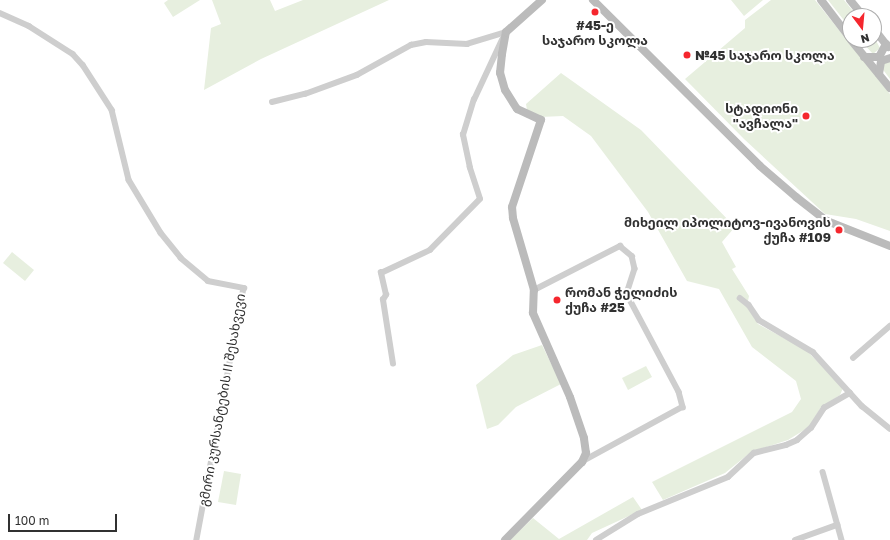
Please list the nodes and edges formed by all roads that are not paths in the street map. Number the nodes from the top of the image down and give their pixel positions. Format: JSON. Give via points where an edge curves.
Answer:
{"nodes":[{"id":1,"x":542,"y":0,"type":"edge"},
{"id":2,"x":593,"y":0,"type":"edge"},
{"id":3,"x":821,"y":0,"type":"edge"},
{"id":4,"x":850,"y":0,"type":"edge"},
{"id":5,"x":856,"y":8,"type":"edge"},
{"id":6,"x":0,"y":13,"type":"edge"},
{"id":7,"x":842,"y":27,"type":"edge"},
{"id":8,"x":506,"y":32,"type":"junction"},
{"id":9,"x":888,"y":47,"type":"edge"},
{"id":10,"x":858,"y":48,"type":"edge"},
{"id":11,"x":864,"y":57,"type":"junction"},
{"id":12,"x":890,"y":58,"type":"edge"},
{"id":13,"x":879,"y":74,"type":"junction"},
{"id":14,"x":890,"y":88,"type":"edge"},
{"id":15,"x":272,"y":102,"type":"dead end"},
{"id":16,"x":890,"y":246,"type":"edge"},
{"id":17,"x":534,"y":290,"type":"junction"},
{"id":18,"x":740,"y":298,"type":"dead end"},
{"id":19,"x":890,"y":326,"type":"edge"},
{"id":20,"x":853,"y":358,"type":"dead end"},
{"id":21,"x":393,"y":364,"type":"dead end"},
{"id":22,"x":850,"y":393,"type":"junction"},
{"id":23,"x":890,"y":429,"type":"edge"},
{"id":24,"x":582,"y":462,"type":"junction"},
{"id":25,"x":822,"y":472,"type":"dead end"},
{"id":26,"x":837,"y":525,"type":"junction"},
{"id":27,"x":197,"y":540,"type":"edge"},
{"id":28,"x":505,"y":540,"type":"edge"},
{"id":29,"x":596,"y":540,"type":"edge"},
{"id":30,"x":794,"y":540,"type":"edge"},
{"id":31,"x":842,"y":540,"type":"edge"}],
"edges":[{"from":1,"to":8,"type":"street"},
{"from":2,"to":16,"type":"street","via":[[760,166],[796,197],[827,221]]},
{"from":3,"to":7,"type":"street"},
{"from":4,"to":5,"type":"street"},
{"from":6,"to":27,"type":"street","name":"გმირი კურსანტების II შესახვევი","via":[[30,26],[73,54],[83,65],[112,110],[129,180],[161,233],[181,258],[208,281],[244,288]]},
{"from":8,"to":15,"type":"street","via":[[467,44],[426,42],[411,45],[357,75],[305,94]]},
{"from":8,"to":17,"type":"street","via":[[500,73],[505,90],[517,109],[541,120],[512,207]]},
{"from":8,"to":21,"type":"street","via":[[474,100],[463,135],[480,199],[430,250],[381,273],[386,295],[383,300]]},
{"from":9,"to":11,"type":"street","via":[[879,57]]},
{"from":10,"to":11,"type":"street"},
{"from":11,"to":13,"type":"street"},
{"from":12,"to":13,"type":"street","via":[[881,61],[878,67]]},
{"from":13,"to":14,"type":"street"},
{"from":17,"to":24,"type":"street","via":[[532,312],[570,397],[584,438],[586,453]]},
{"from":17,"to":24,"type":"street","via":[[620,246],[632,256],[635,269],[628,294],[679,392],[683,407]]},
{"from":18,"to":22,"type":"street","via":[[749,305],[759,320],[813,352]]},
{"from":19,"to":20,"type":"street"},
{"from":22,"to":23,"type":"street"},
{"from":22,"to":29,"type":"street","via":[[824,408],[811,428],[797,440],[754,453],[728,478],[638,514]]},
{"from":24,"to":28,"type":"street"},
{"from":25,"to":26,"type":"street"},
{"from":26,"to":30,"type":"street"},
{"from":26,"to":31,"type":"street"}]}
